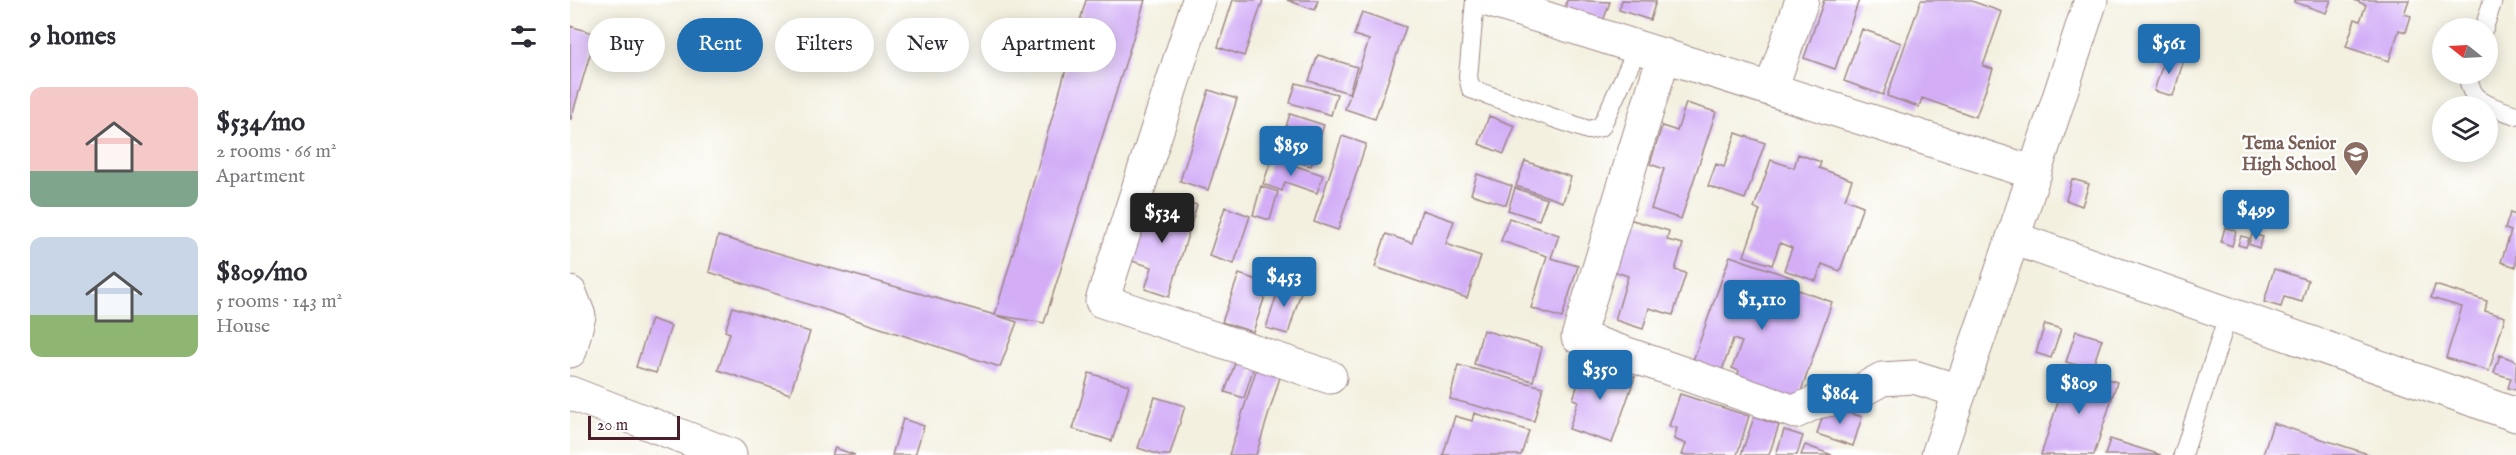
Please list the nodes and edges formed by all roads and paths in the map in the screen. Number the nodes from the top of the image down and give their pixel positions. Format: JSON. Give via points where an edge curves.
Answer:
{"nodes":[{"id":1,"x":1198,"y":0,"type":"edge"},
{"id":2,"x":1474,"y":0,"type":"edge"},
{"id":3,"x":1488,"y":0,"type":"edge"},
{"id":4,"x":1802,"y":0,"type":"edge"},
{"id":5,"x":2091,"y":0,"type":"edge"},
{"id":6,"x":2493,"y":0,"type":"edge"},
{"id":7,"x":2487,"y":18,"type":"edge"},
{"id":8,"x":1651,"y":51,"type":"junction"},
{"id":9,"x":2470,"y":84,"type":"edge"},
{"id":10,"x":1771,"y":89,"type":"junction"},
{"id":11,"x":2516,"y":115,"type":"edge"},
{"id":12,"x":2035,"y":172,"type":"junction"},
{"id":13,"x":2013,"y":238,"type":"junction"},
{"id":14,"x":570,"y":293,"type":"edge"},
{"id":15,"x":2228,"y":315,"type":"junction"},
{"id":16,"x":570,"y":351,"type":"edge"},
{"id":17,"x":1330,"y":376,"type":"dead end"},
{"id":18,"x":1959,"y":391,"type":"junction"},
{"id":19,"x":570,"y":393,"type":"edge"},
{"id":20,"x":2516,"y":415,"type":"edge"},
{"id":21,"x":730,"y":455,"type":"edge"},
{"id":22,"x":1938,"y":455,"type":"edge"},
{"id":23,"x":2183,"y":455,"type":"edge"}],
"edges":[{"from":1,"to":17,"type":"street","via":[[1102,301]]},
{"from":2,"to":8,"type":"lane","via":[[1468,77],[1471,89],[1588,130],[1602,127]]},
{"from":3,"to":8,"type":"street"},
{"from":4,"to":10,"type":"street"},
{"from":5,"to":12,"type":"street"},
{"from":6,"to":7,"type":"lane"},
{"from":8,"to":10,"type":"street"},
{"from":8,"to":18,"type":"street","via":[[1578,337],[1795,412],[1816,402],[1853,395],[1882,379],[1914,377]]},
{"from":9,"to":11,"type":"lane","via":[[2478,99]]},
{"from":10,"to":12,"type":"street"},
{"from":12,"to":13,"type":"street"},
{"from":13,"to":15,"type":"street"},
{"from":13,"to":18,"type":"street"},
{"from":14,"to":16,"type":"street","via":[[579,316]]},
{"from":15,"to":20,"type":"street"},
{"from":15,"to":23,"type":"lane"},
{"from":18,"to":22,"type":"street"},
{"from":19,"to":21,"type":"street"}]}
